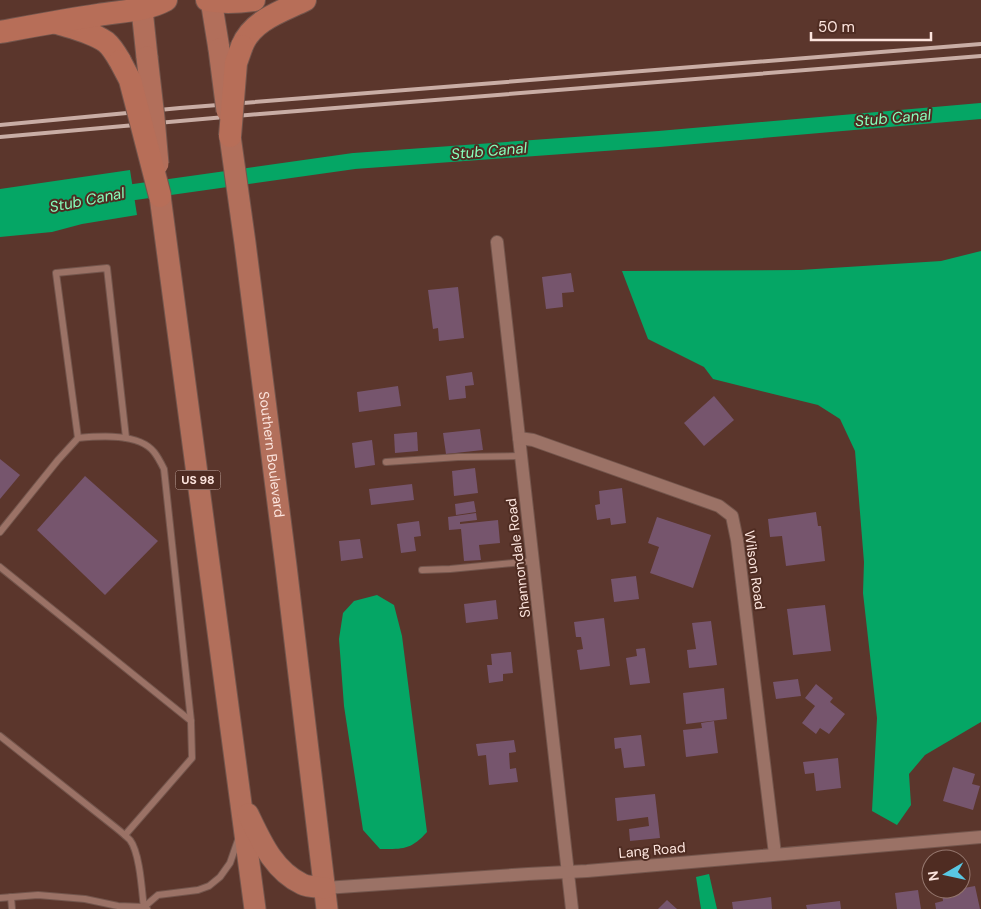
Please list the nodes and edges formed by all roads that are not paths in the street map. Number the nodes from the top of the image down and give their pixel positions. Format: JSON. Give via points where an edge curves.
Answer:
{"nodes":[{"id":1,"x":166,"y":0,"type":"edge"},
{"id":2,"x":210,"y":0,"type":"edge"},
{"id":3,"x":254,"y":0,"type":"edge"},
{"id":4,"x":305,"y":0,"type":"edge"},
{"id":5,"x":142,"y":4,"type":"edge"},
{"id":6,"x":54,"y":22,"type":"junction"},
{"id":7,"x":0,"y":32,"type":"edge"},
{"id":8,"x":230,"y":136,"type":"junction"},
{"id":9,"x":160,"y":196,"type":"junction"},
{"id":10,"x":497,"y":242,"type":"dead end"},
{"id":11,"x":78,"y":438,"type":"junction"},
{"id":12,"x":126,"y":438,"type":"junction"},
{"id":13,"x":519,"y":438,"type":"junction"},
{"id":14,"x":521,"y":456,"type":"junction"},
{"id":15,"x":386,"y":462,"type":"dead end"},
{"id":16,"x":0,"y":532,"type":"edge"},
{"id":17,"x":533,"y":561,"type":"junction"},
{"id":18,"x":0,"y":567,"type":"edge"},
{"id":19,"x":422,"y":570,"type":"dead end"},
{"id":20,"x":191,"y":721,"type":"junction"},
{"id":21,"x":0,"y":736,"type":"edge"},
{"id":22,"x":241,"y":801,"type":"junction"},
{"id":23,"x":244,"y":825,"type":"junction"},
{"id":24,"x":125,"y":835,"type":"junction"},
{"id":25,"x":981,"y":836,"type":"edge"},
{"id":26,"x":774,"y":854,"type":"junction"},
{"id":27,"x":568,"y":872,"type":"junction"},
{"id":28,"x":325,"y":888,"type":"junction"},
{"id":29,"x":11,"y":897,"type":"junction"},
{"id":30,"x":0,"y":898,"type":"edge"},
{"id":31,"x":146,"y":908,"type":"edge"},
{"id":32,"x":12,"y":909,"type":"edge"},
{"id":33,"x":255,"y":909,"type":"edge"},
{"id":34,"x":327,"y":909,"type":"edge"},
{"id":35,"x":572,"y":909,"type":"edge"}],
"edges":[{"from":1,"to":5,"type":"highway"},
{"from":2,"to":3,"type":"highway"},
{"from":2,"to":8,"type":"highway","name":"Southern Boulevard","bridge":true},
{"from":4,"to":8,"type":"highway","bridge":true,"via":[[266,19],[248,35],[236,64]]},
{"from":5,"to":6,"type":"highway"},
{"from":5,"to":9,"type":"highway","number":"US 98","bridge":true},
{"from":6,"to":7,"type":"highway"},
{"from":6,"to":9,"type":"highway","bridge":true,"via":[[88,33],[114,50],[130,80]]},
{"from":8,"to":28,"type":"highway","name":"Southern Boulevard"},
{"from":9,"to":22,"type":"highway","number":"US 98"},
{"from":10,"to":13,"type":"street","name":"Shannondale Road"},
{"from":11,"to":12,"type":"lane"},
{"from":11,"to":12,"type":"lane","via":[[56,273],[106,268]]},
{"from":11,"to":16,"type":"lane"},
{"from":12,"to":20,"type":"lane","via":[[137,440],[153,450],[164,469]]},
{"from":13,"to":14,"type":"street","name":"Shannondale Road"},
{"from":13,"to":26,"type":"street","name":"Wilson Road","via":[[533,440],[719,506],[732,516]]},
{"from":14,"to":15,"type":"lane","via":[[458,456]]},
{"from":14,"to":17,"type":"street","name":"Shannondale Road"},
{"from":17,"to":19,"type":"lane"},
{"from":17,"to":27,"type":"street","name":"Shannondale Road"},
{"from":18,"to":20,"type":"lane"},
{"from":20,"to":24,"type":"lane","via":[[192,758]]},
{"from":21,"to":24,"type":"lane"},
{"from":22,"to":23,"type":"highway","number":"US 98"},
{"from":22,"to":28,"type":"highway","via":[[266,851],[284,872],[303,884]]},
{"from":23,"to":31,"type":"lane","via":[[230,864],[220,877],[198,890],[158,895]]},
{"from":23,"to":33,"type":"highway","number":"US 98"},
{"from":24,"to":31,"type":"lane","via":[[136,853]]},
{"from":25,"to":26,"type":"street","name":"Lang Road"},
{"from":26,"to":27,"type":"street","name":"Lang Road"},
{"from":27,"to":28,"type":"street","name":"Lang Road"},
{"from":27,"to":35,"type":"street","name":"Shannondale Road"},
{"from":28,"to":34,"type":"highway","name":"Southern Boulevard"},
{"from":29,"to":30,"type":"lane"},
{"from":29,"to":31,"type":"lane","via":[[38,895]]},
{"from":29,"to":32,"type":"lane"}]}
